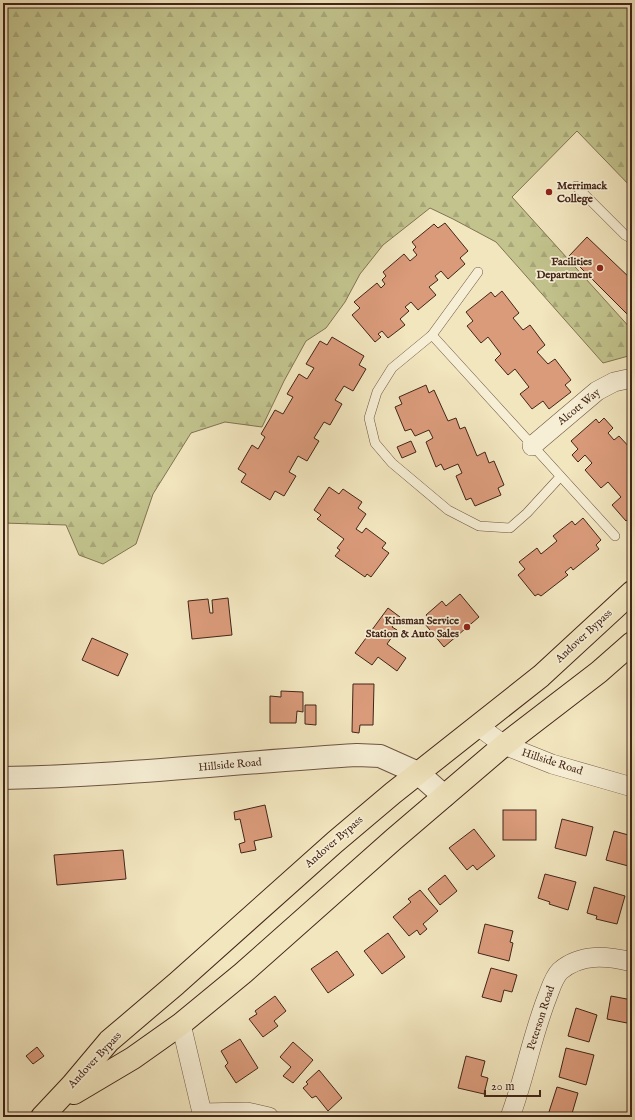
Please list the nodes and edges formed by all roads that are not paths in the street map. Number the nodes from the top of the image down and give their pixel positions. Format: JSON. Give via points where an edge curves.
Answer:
{"nodes":[{"id":1,"x":576,"y":186,"type":"dead end"},
{"id":2,"x":632,"y":239,"type":"edge"},
{"id":3,"x":478,"y":272,"type":"dead end"},
{"id":4,"x":432,"y":335,"type":"junction"},
{"id":5,"x":632,"y":378,"type":"edge"},
{"id":6,"x":532,"y":446,"type":"junction"},
{"id":7,"x":560,"y":476,"type":"junction"},
{"id":8,"x":615,"y":536,"type":"dead end"},
{"id":9,"x":632,"y":592,"type":"edge"},
{"id":10,"x":632,"y":643,"type":"edge"},
{"id":11,"x":478,"y":726,"type":"junction"},
{"id":12,"x":504,"y":745,"type":"junction"},
{"id":13,"x":418,"y":773,"type":"junction"},
{"id":14,"x":3,"y":778,"type":"edge"},
{"id":15,"x":632,"y":786,"type":"edge"},
{"id":16,"x":444,"y":796,"type":"junction"},
{"id":17,"x":632,"y":962,"type":"edge"},
{"id":18,"x":181,"y":1024,"type":"junction"},
{"id":19,"x":46,"y":1113,"type":"edge"},
{"id":20,"x":202,"y":1115,"type":"edge"},
{"id":21,"x":269,"y":1117,"type":"edge"},
{"id":22,"x":510,"y":1117,"type":"edge"}],
"edges":[{"from":1,"to":2,"type":"lane"},
{"from":3,"to":4,"type":"lane"},
{"from":4,"to":6,"type":"lane"},
{"from":4,"to":7,"type":"lane","via":[[392,368],[377,392],[369,418],[374,444],[392,463],[448,510],[479,526],[510,528]]},
{"from":5,"to":6,"type":"street","name":"Alcott Way","via":[[614,382],[597,391]]},
{"from":6,"to":7,"type":"lane"},
{"from":7,"to":8,"type":"lane"},
{"from":9,"to":11,"type":"main road","name":"Andover Bypass","via":[[541,676]]},
{"from":10,"to":12,"type":"main road","name":"Andover Bypass","via":[[582,686]]},
{"from":11,"to":12,"type":"street","name":"Hillside Road"},
{"from":11,"to":13,"type":"main road","name":"Andover Bypass"},
{"from":12,"to":15,"type":"street","name":"Hillside Road","via":[[552,764]]},
{"from":12,"to":16,"type":"main road","name":"Andover Bypass"},
{"from":13,"to":14,"type":"street","name":"Hillside Road","via":[[380,756],[357,755],[167,770]]},
{"from":13,"to":16,"type":"street","name":"Hillside Road"},
{"from":13,"to":19,"type":"main road","name":"Andover Bypass","via":[[313,860],[110,1041]]},
{"from":16,"to":18,"type":"main road","name":"Andover Bypass","via":[[243,973]]},
{"from":17,"to":22,"type":"street","name":"Peterson Road","via":[[590,957],[559,971],[542,1008]]},
{"from":18,"to":19,"type":"main road","name":"Andover Bypass"},
{"from":18,"to":20,"type":"street"},
{"from":20,"to":21,"type":"street","via":[[247,1112]]}]}
